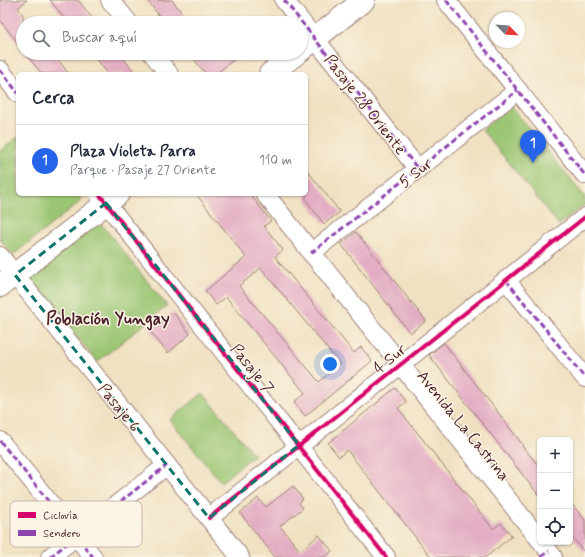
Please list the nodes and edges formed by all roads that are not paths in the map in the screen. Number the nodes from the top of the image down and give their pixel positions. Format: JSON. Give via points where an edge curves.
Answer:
{"nodes":[{"id":1,"x":110,"y":0,"type":"edge"},
{"id":2,"x":284,"y":0,"type":"edge"},
{"id":3,"x":364,"y":0,"type":"edge"},
{"id":4,"x":446,"y":0,"type":"edge"},
{"id":5,"x":123,"y":16,"type":"edge"},
{"id":6,"x":293,"y":16,"type":"edge"},
{"id":7,"x":308,"y":44,"type":"edge"},
{"id":8,"x":158,"y":60,"type":"edge"},
{"id":9,"x":288,"y":60,"type":"edge"},
{"id":10,"x":0,"y":70,"type":"edge"},
{"id":11,"x":167,"y":72,"type":"edge"},
{"id":12,"x":273,"y":72,"type":"edge"},
{"id":13,"x":16,"y":90,"type":"edge"},
{"id":14,"x":518,"y":90,"type":"junction"},
{"id":15,"x":418,"y":169,"type":"junction"},
{"id":16,"x":585,"y":175,"type":"edge"},
{"id":17,"x":267,"y":196,"type":"edge"},
{"id":18,"x":107,"y":197,"type":"edge"},
{"id":19,"x":585,"y":217,"type":"edge"},
{"id":20,"x":311,"y":253,"type":"junction"},
{"id":21,"x":0,"y":256,"type":"edge"},
{"id":22,"x":506,"y":280,"type":"junction"},
{"id":23,"x":7,"y":281,"type":"edge"},
{"id":24,"x":400,"y":364,"type":"junction"},
{"id":25,"x":585,"y":378,"type":"edge"},
{"id":26,"x":0,"y":441,"type":"edge"},
{"id":27,"x":299,"y":445,"type":"junction"},
{"id":28,"x":167,"y":465,"type":"junction"},
{"id":29,"x":48,"y":501,"type":"edge"},
{"id":30,"x":121,"y":501,"type":"edge"},
{"id":31,"x":209,"y":518,"type":"junction"},
{"id":32,"x":62,"y":547,"type":"edge"},
{"id":33,"x":85,"y":547,"type":"edge"},
{"id":34,"x":545,"y":549,"type":"edge"},
{"id":35,"x":50,"y":557,"type":"edge"},
{"id":36,"x":93,"y":557,"type":"edge"},
{"id":37,"x":240,"y":557,"type":"edge"},
{"id":38,"x":386,"y":557,"type":"edge"}],
"edges":[{"from":1,"to":5,"type":"street"},
{"from":2,"to":6,"type":"street","name":"Pasaje 28 Oriente"},
{"from":3,"to":7,"type":"street"},
{"from":4,"to":14,"type":"street"},
{"from":7,"to":15,"type":"street","name":"Pasaje 28 Oriente"},
{"from":8,"to":11,"type":"street"},
{"from":9,"to":12,"type":"street"},
{"from":10,"to":13,"type":"street"},
{"from":14,"to":15,"type":"street","name":"5 Sur"},
{"from":14,"to":16,"type":"street"},
{"from":15,"to":20,"type":"street","name":"5 Sur"},
{"from":17,"to":20,"type":"street","name":"Avenida La Castrina"},
{"from":18,"to":23,"type":"street"},
{"from":18,"to":27,"type":"street","name":"Pasaje 7"},
{"from":19,"to":22,"type":"street","name":"4 Sur"},
{"from":20,"to":24,"type":"street","name":"Avenida La Castrina"},
{"from":21,"to":23,"type":"street","name":"Pasaje 6"},
{"from":22,"to":24,"type":"street","name":"4 Sur"},
{"from":22,"to":25,"type":"street"},
{"from":23,"to":28,"type":"street","name":"Pasaje 6"},
{"from":24,"to":27,"type":"street","name":"4 Sur"},
{"from":24,"to":34,"type":"street","name":"Avenida La Castrina"},
{"from":26,"to":29,"type":"street"},
{"from":27,"to":31,"type":"street","name":"4 Sur"},
{"from":27,"to":38,"type":"street","name":"Pasaje 7"},
{"from":28,"to":30,"type":"street"},
{"from":28,"to":31,"type":"street","name":"Pasaje 6"},
{"from":31,"to":37,"type":"street","name":"Pasaje 6"},
{"from":32,"to":35,"type":"street"},
{"from":33,"to":36,"type":"street"}]}
